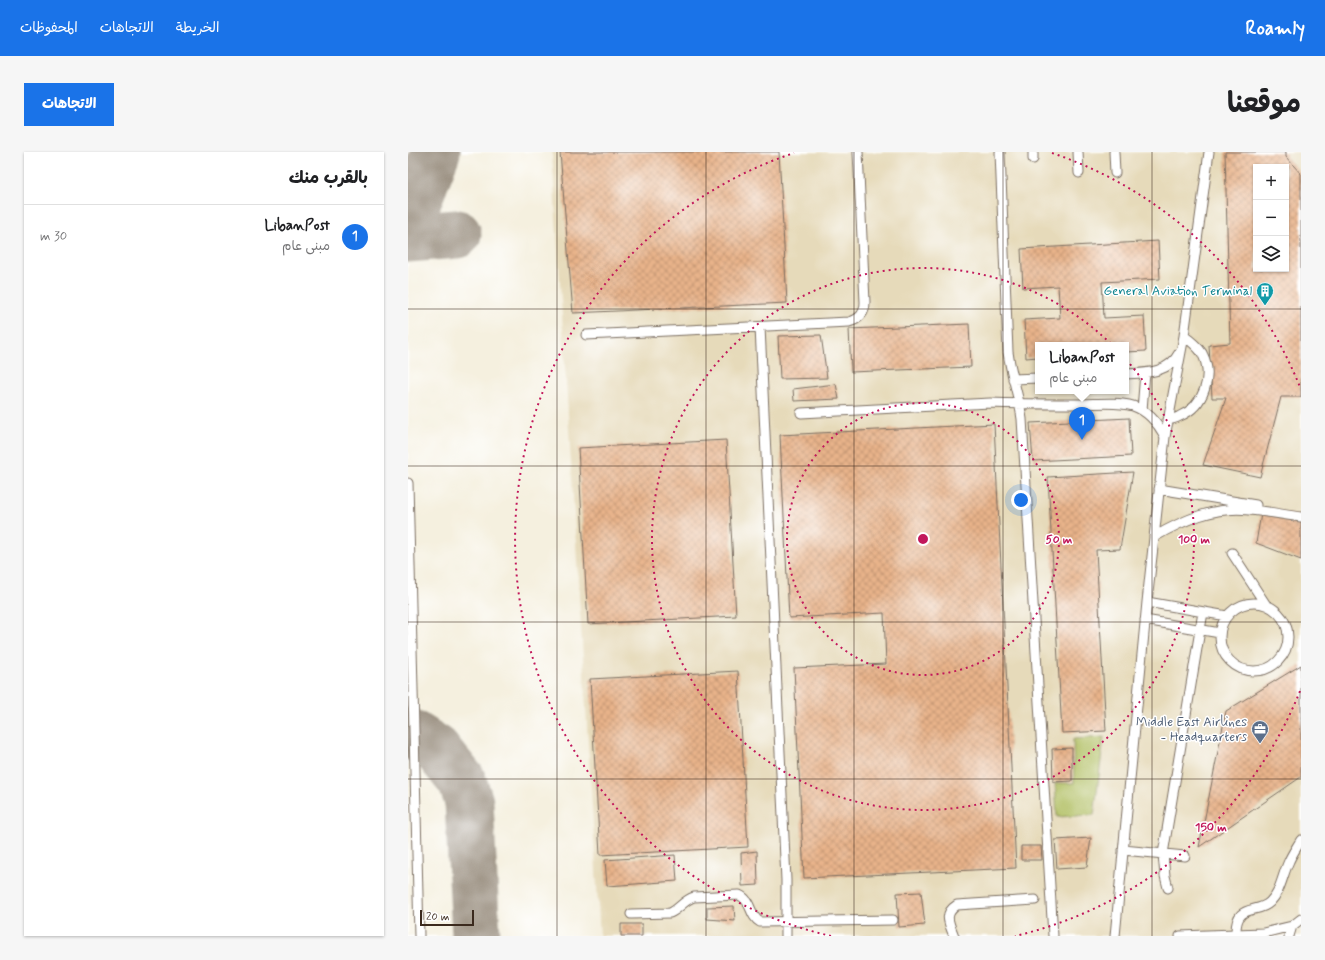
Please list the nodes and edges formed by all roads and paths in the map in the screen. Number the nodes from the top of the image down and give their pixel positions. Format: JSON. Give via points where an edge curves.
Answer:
{"nodes":[{"id":1,"x":858,"y":152,"type":"edge"},
{"id":2,"x":1000,"y":152,"type":"edge"},
{"id":3,"x":1078,"y":152,"type":"edge"},
{"id":4,"x":1114,"y":152,"type":"edge"},
{"id":5,"x":1209,"y":152,"type":"edge"},
{"id":6,"x":1079,"y":173,"type":"dead end"},
{"id":7,"x":1115,"y":174,"type":"dead end"},
{"id":8,"x":760,"y":327,"type":"junction"},
{"id":9,"x":586,"y":334,"type":"dead end"},
{"id":10,"x":1184,"y":336,"type":"junction"},
{"id":11,"x":1181,"y":350,"type":"junction"},
{"id":12,"x":1145,"y":373,"type":"junction"},
{"id":13,"x":1129,"y":374,"type":"edge"},
{"id":14,"x":1035,"y":378,"type":"edge"},
{"id":15,"x":1013,"y":379,"type":"junction"},
{"id":16,"x":1020,"y":404,"type":"junction"},
{"id":17,"x":1142,"y":410,"type":"junction"},
{"id":18,"x":801,"y":413,"type":"dead end"},
{"id":19,"x":1168,"y":420,"type":"junction"},
{"id":20,"x":1165,"y":437,"type":"junction"},
{"id":21,"x":408,"y":483,"type":"edge"},
{"id":22,"x":1159,"y":489,"type":"junction"},
{"id":23,"x":1301,"y":512,"type":"edge"},
{"id":24,"x":1301,"y":517,"type":"edge"},
{"id":25,"x":1154,"y":537,"type":"junction"},
{"id":26,"x":1232,"y":553,"type":"dead end"},
{"id":27,"x":1147,"y":602,"type":"junction"},
{"id":28,"x":1266,"y":605,"type":"junction"},
{"id":29,"x":1203,"y":612,"type":"junction"},
{"id":30,"x":1227,"y":616,"type":"junction"},
{"id":31,"x":1145,"y":620,"type":"junction"},
{"id":32,"x":1200,"y":630,"type":"junction"},
{"id":33,"x":1220,"y":634,"type":"junction"},
{"id":34,"x":1301,"y":840,"type":"edge"},
{"id":35,"x":1123,"y":850,"type":"junction"},
{"id":36,"x":1163,"y":854,"type":"junction"},
{"id":37,"x":1184,"y":856,"type":"dead end"},
{"id":38,"x":1168,"y":888,"type":"dead end"},
{"id":39,"x":1034,"y":900,"type":"dead end"},
{"id":40,"x":631,"y":914,"type":"dead end"},
{"id":41,"x":1301,"y":919,"type":"edge"},
{"id":42,"x":893,"y":920,"type":"dead end"},
{"id":43,"x":786,"y":922,"type":"junction"},
{"id":44,"x":1292,"y":926,"type":"junction"},
{"id":45,"x":1236,"y":934,"type":"junction"},
{"id":46,"x":1250,"y":934,"type":"junction"},
{"id":47,"x":419,"y":936,"type":"edge"},
{"id":48,"x":786,"y":936,"type":"edge"},
{"id":49,"x":954,"y":936,"type":"edge"},
{"id":50,"x":1053,"y":936,"type":"edge"},
{"id":51,"x":1115,"y":936,"type":"edge"},
{"id":52,"x":1180,"y":936,"type":"edge"},
{"id":53,"x":1261,"y":936,"type":"edge"},
{"id":54,"x":1289,"y":936,"type":"edge"}],
"edges":[{"from":1,"to":8,"type":"lane","via":[[865,302],[863,313],[860,318],[849,322]]},
{"from":2,"to":15,"type":"lane","via":[[1008,352]]},
{"from":3,"to":6,"type":"lane"},
{"from":4,"to":7,"type":"lane"},
{"from":5,"to":10,"type":"lane"},
{"from":8,"to":9,"type":"lane"},
{"from":8,"to":43,"type":"lane"},
{"from":10,"to":11,"type":"lane"},
{"from":10,"to":19,"type":"lane","via":[[1202,353],[1207,377],[1205,390],[1200,401],[1191,410]]},
{"from":11,"to":12,"type":"lane","via":[[1171,364],[1163,369]]},
{"from":11,"to":19,"type":"lane"},
{"from":12,"to":13,"type":"lane"},
{"from":12,"to":17,"type":"lane"},
{"from":14,"to":15,"type":"lane"},
{"from":15,"to":16,"type":"lane"},
{"from":16,"to":17,"type":"lane","via":[[1123,404]]},
{"from":16,"to":18,"type":"lane","via":[[990,403]]},
{"from":16,"to":50,"type":"lane"},
{"from":17,"to":20,"type":"lane","via":[[1160,426]]},
{"from":19,"to":20,"type":"lane"},
{"from":20,"to":22,"type":"lane"},
{"from":21,"to":47,"type":"lane"},
{"from":22,"to":23,"type":"lane"},
{"from":22,"to":25,"type":"lane"},
{"from":24,"to":25,"type":"lane","via":[[1248,509],[1223,510],[1193,517]]},
{"from":25,"to":27,"type":"lane"},
{"from":26,"to":28,"type":"lane"},
{"from":27,"to":29,"type":"lane"},
{"from":27,"to":31,"type":"lane"},
{"from":28,"to":30,"type":"lane","via":[[1245,604],[1235,608]]},
{"from":28,"to":33,"type":"lane","via":[[1276,611],[1287,630],[1284,653],[1267,668],[1244,669],[1234,664],[1226,656]]},
{"from":29,"to":30,"type":"lane"},
{"from":29,"to":32,"type":"lane"},
{"from":30,"to":33,"type":"lane"},
{"from":31,"to":32,"type":"lane"},
{"from":31,"to":35,"type":"lane"},
{"from":32,"to":33,"type":"lane"},
{"from":32,"to":36,"type":"lane"},
{"from":34,"to":45,"type":"lane","via":[[1289,860],[1277,895],[1268,904],[1246,911],[1239,917]]},
{"from":35,"to":36,"type":"lane"},
{"from":35,"to":51,"type":"lane"},
{"from":36,"to":37,"type":"lane"},
{"from":36,"to":38,"type":"lane"},
{"from":39,"to":49,"type":"lane","via":[[957,905],[949,912],[948,918]]},
{"from":40,"to":43,"type":"lane","via":[[670,914],[694,897],[739,895],[748,902],[756,920],[764,923]]},
{"from":41,"to":44,"type":"lane"},
{"from":42,"to":43,"type":"lane"},
{"from":43,"to":48,"type":"lane"},
{"from":44,"to":46,"type":"lane"},
{"from":44,"to":54,"type":"lane"},
{"from":45,"to":46,"type":"lane"},
{"from":45,"to":52,"type":"lane"},
{"from":46,"to":53,"type":"lane"}]}
